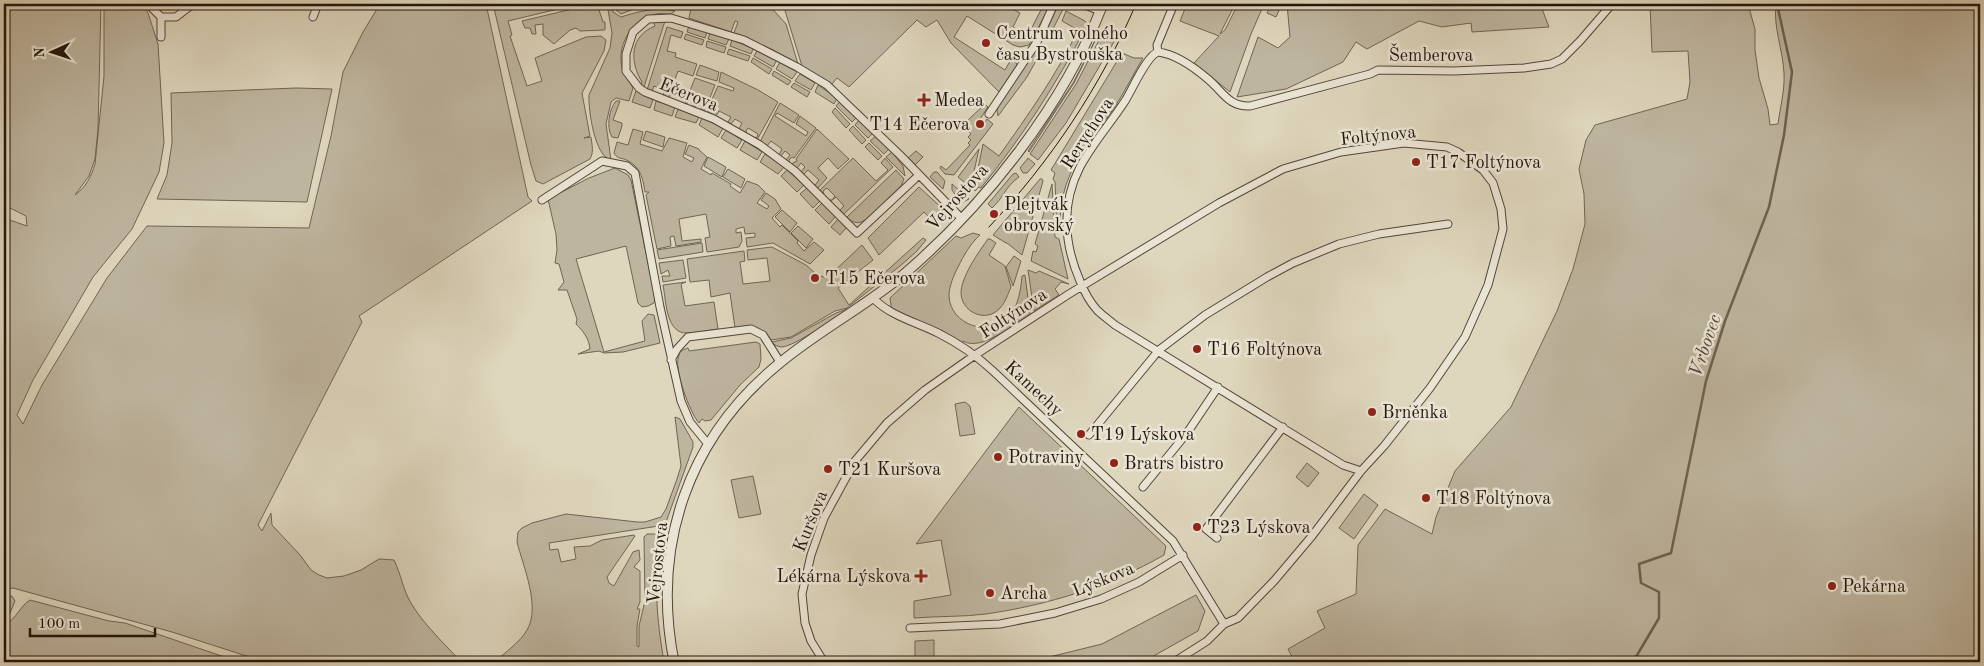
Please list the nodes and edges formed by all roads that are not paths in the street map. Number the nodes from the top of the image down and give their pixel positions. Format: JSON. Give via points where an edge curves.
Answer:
{"nodes":[{"id":1,"x":148,"y":4,"type":"edge"},
{"id":2,"x":193,"y":4,"type":"edge"},
{"id":3,"x":318,"y":4,"type":"edge"},
{"id":4,"x":1054,"y":4,"type":"edge"},
{"id":5,"x":1083,"y":4,"type":"edge"},
{"id":6,"x":1174,"y":4,"type":"edge"},
{"id":7,"x":1612,"y":4,"type":"edge"},
{"id":8,"x":1102,"y":8,"type":"edge"},
{"id":9,"x":161,"y":17,"type":"junction"},
{"id":10,"x":313,"y":17,"type":"dead end"},
{"id":11,"x":161,"y":37,"type":"dead end"},
{"id":12,"x":1158,"y":52,"type":"junction"},
{"id":13,"x":989,"y":114,"type":"dead end"},
{"id":14,"x":919,"y":175,"type":"junction"},
{"id":15,"x":542,"y":200,"type":"dead end"},
{"id":16,"x":962,"y":219,"type":"junction"},
{"id":17,"x":1448,"y":224,"type":"dead end"},
{"id":18,"x":1082,"y":286,"type":"junction"},
{"id":19,"x":873,"y":298,"type":"junction"},
{"id":20,"x":1158,"y":350,"type":"junction"},
{"id":21,"x":975,"y":355,"type":"junction"},
{"id":22,"x":671,"y":360,"type":"junction"},
{"id":23,"x":780,"y":362,"type":"junction"},
{"id":24,"x":1218,"y":387,"type":"junction"},
{"id":25,"x":1283,"y":428,"type":"junction"},
{"id":26,"x":1089,"y":435,"type":"dead end"},
{"id":27,"x":708,"y":444,"type":"junction"},
{"id":28,"x":1361,"y":471,"type":"junction"},
{"id":29,"x":1144,"y":487,"type":"dead end"},
{"id":30,"x":1217,"y":538,"type":"dead end"},
{"id":31,"x":1183,"y":555,"type":"junction"},
{"id":32,"x":1224,"y":624,"type":"junction"},
{"id":33,"x":910,"y":628,"type":"dead end"},
{"id":34,"x":674,"y":662,"type":"edge"},
{"id":35,"x":824,"y":662,"type":"edge"},
{"id":36,"x":1174,"y":662,"type":"edge"}],
"edges":[{"from":1,"to":9,"type":"street"},
{"from":2,"to":9,"type":"street","via":[[176,16]]},
{"from":3,"to":10,"type":"street"},
{"from":4,"to":13,"type":"street","via":[[1037,42]]},
{"from":5,"to":8,"type":"street"},
{"from":6,"to":12,"type":"street","via":[[1157,46]]},
{"from":7,"to":12,"type":"street","name":"Šemberova","via":[[1562,59],[1552,64],[1454,71],[1378,70],[1242,107],[1232,103],[1195,69]]},
{"from":8,"to":16,"type":"street","name":"Vejrostova","via":[[1077,62],[1033,131]]},
{"from":9,"to":11,"type":"street"},
{"from":12,"to":18,"type":"street","name":"Rerychova","via":[[1150,56],[1126,100],[1087,155],[1070,189],[1066,236]]},
{"from":14,"to":14,"type":"street","name":"Ečerova","via":[[827,85],[798,67],[744,40],[671,18],[648,19],[633,32],[626,54],[626,71],[639,88],[714,119],[760,145],[795,171],[857,233]]},
{"from":14,"to":16,"type":"street","name":"Ečerova"},
{"from":15,"to":22,"type":"street","via":[[602,161],[627,166],[635,173]]},
{"from":16,"to":19,"type":"street","name":"Vejrostova"},
{"from":17,"to":20,"type":"street","via":[[1376,235],[1307,256],[1226,302]]},
{"from":18,"to":20,"type":"street","name":"Rerychova","via":[[1098,311]]},
{"from":18,"to":21,"type":"street","name":"Foltýnova"},
{"from":18,"to":28,"type":"street","name":"Foltýnova","via":[[1219,203],[1283,169],[1341,152],[1404,144],[1447,147],[1470,159],[1493,183],[1501,209],[1503,229],[1488,285],[1461,343],[1430,388]]},
{"from":19,"to":21,"type":"street","name":"Kamechy","via":[[891,312],[940,334]]},
{"from":19,"to":23,"type":"street","name":"Vejrostova"},
{"from":20,"to":24,"type":"street","name":"Rerychova"},
{"from":20,"to":26,"type":"street"},
{"from":21,"to":31,"type":"street","name":"Kamechy","via":[[1173,541]]},
{"from":21,"to":35,"type":"street","name":"Kuršova","via":[[925,390],[888,424],[855,461],[824,518],[803,584],[806,623],[811,641]]},
{"from":22,"to":23,"type":"street","via":[[688,338],[751,329],[763,335]]},
{"from":22,"to":27,"type":"street","via":[[684,411]]},
{"from":23,"to":27,"type":"street","name":"Vejrostova","via":[[741,399]]},
{"from":24,"to":25,"type":"street","name":"Rerychova"},
{"from":24,"to":29,"type":"street"},
{"from":25,"to":28,"type":"street","name":"Rerychova","via":[[1343,465]]},
{"from":25,"to":30,"type":"street","via":[[1206,530]]},
{"from":27,"to":34,"type":"street","name":"Vejrostova","via":[[685,494],[674,530],[668,614]]},
{"from":28,"to":32,"type":"street","via":[[1274,581],[1238,618]]},
{"from":31,"to":32,"type":"street","name":"Kamechy"},
{"from":31,"to":33,"type":"street","name":"Lýskova","via":[[1139,582],[1055,613],[1000,624]]},
{"from":32,"to":36,"type":"street","via":[[1206,641]]}]}
